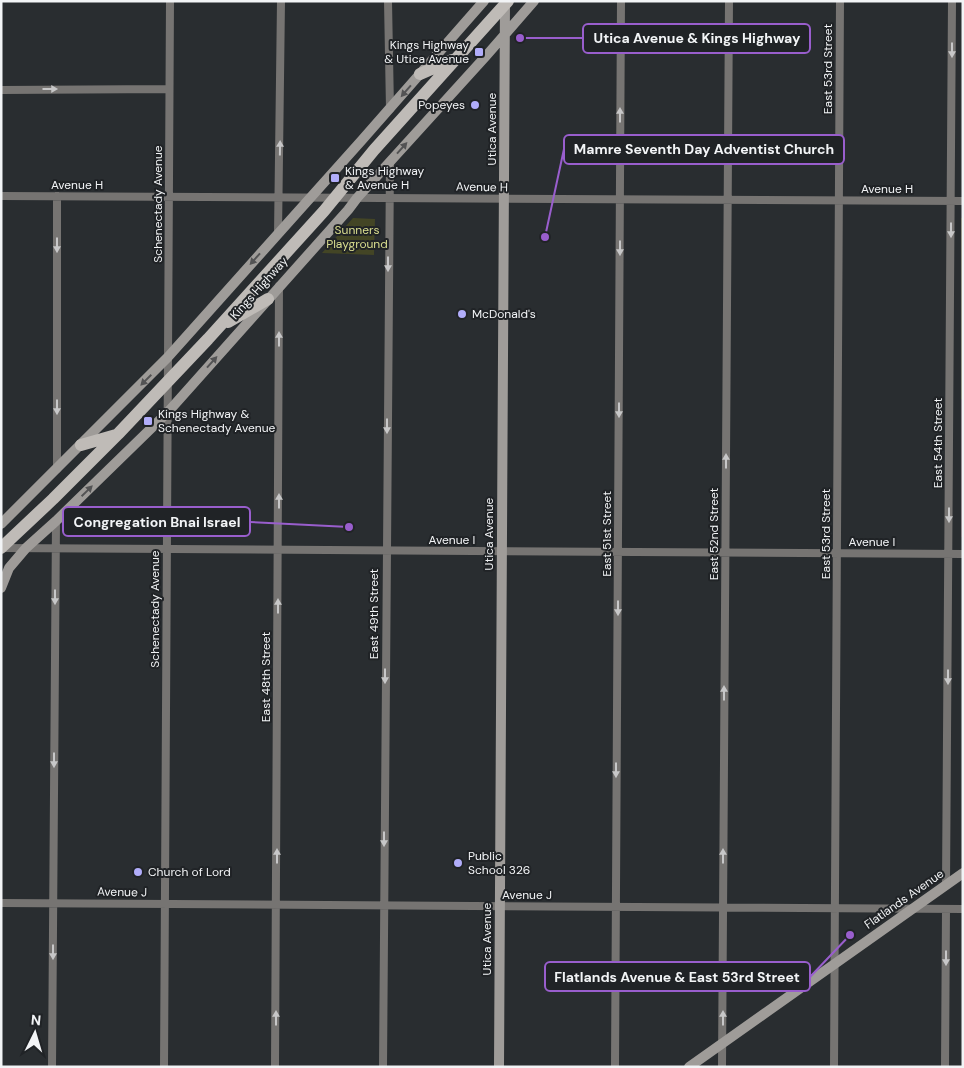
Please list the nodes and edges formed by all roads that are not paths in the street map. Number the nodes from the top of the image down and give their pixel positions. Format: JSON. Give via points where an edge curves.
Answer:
{"nodes":[{"id":1,"x":170,"y":1,"type":"edge"},
{"id":2,"x":281,"y":1,"type":"edge"},
{"id":3,"x":388,"y":1,"type":"edge"},
{"id":4,"x":484,"y":1,"type":"edge"},
{"id":5,"x":534,"y":1,"type":"edge"},
{"id":6,"x":621,"y":1,"type":"edge"},
{"id":7,"x":729,"y":1,"type":"edge"},
{"id":8,"x":840,"y":1,"type":"edge"},
{"id":9,"x":952,"y":1,"type":"edge"},
{"id":10,"x":506,"y":2,"type":"edge"},
{"id":11,"x":505,"y":34,"type":"junction"},
{"id":12,"x":457,"y":58,"type":"junction"},
{"id":13,"x":420,"y":74,"type":"junction"},
{"id":14,"x":169,"y":88,"type":"junction"},
{"id":15,"x":1,"y":90,"type":"edge"},
{"id":16,"x":390,"y":109,"type":"junction"},
{"id":17,"x":390,"y":162,"type":"junction"},
{"id":18,"x":1,"y":196,"type":"edge"},
{"id":19,"x":57,"y":196,"type":"junction"},
{"id":20,"x":169,"y":197,"type":"junction"},
{"id":21,"x":280,"y":197,"type":"junction"},
{"id":22,"x":311,"y":197,"type":"junction"},
{"id":23,"x":334,"y":198,"type":"junction"},
{"id":24,"x":357,"y":198,"type":"junction"},
{"id":25,"x":389,"y":198,"type":"junction"},
{"id":26,"x":504,"y":199,"type":"junction"},
{"id":27,"x":620,"y":199,"type":"junction"},
{"id":28,"x":727,"y":200,"type":"junction"},
{"id":29,"x":839,"y":200,"type":"junction"},
{"id":30,"x":951,"y":201,"type":"junction"},
{"id":31,"x":963,"y":201,"type":"edge"},
{"id":32,"x":278,"y":234,"type":"junction"},
{"id":33,"x":279,"y":286,"type":"junction"},
{"id":34,"x":268,"y":299,"type":"junction"},
{"id":35,"x":219,"y":327,"type":"junction"},
{"id":36,"x":168,"y":357,"type":"junction"},
{"id":37,"x":168,"y":381,"type":"junction"},
{"id":38,"x":168,"y":412,"type":"junction"},
{"id":39,"x":118,"y":434,"type":"junction"},
{"id":40,"x":80,"y":445,"type":"junction"},
{"id":41,"x":56,"y":469,"type":"junction"},
{"id":42,"x":56,"y":521,"type":"junction"},
{"id":43,"x":1,"y":524,"type":"edge"},
{"id":44,"x":1,"y":548,"type":"edge"},
{"id":45,"x":26,"y":548,"type":"junction"},
{"id":46,"x":56,"y":548,"type":"junction"},
{"id":47,"x":166,"y":549,"type":"junction"},
{"id":48,"x":278,"y":550,"type":"junction"},
{"id":49,"x":386,"y":550,"type":"junction"},
{"id":50,"x":502,"y":551,"type":"junction"},
{"id":51,"x":618,"y":552,"type":"junction"},
{"id":52,"x":725,"y":552,"type":"junction"},
{"id":53,"x":837,"y":553,"type":"junction"},
{"id":54,"x":948,"y":554,"type":"junction"},
{"id":55,"x":963,"y":554,"type":"edge"},
{"id":56,"x":1,"y":588,"type":"edge"},
{"id":57,"x":963,"y":873,"type":"edge"},
{"id":58,"x":946,"y":885,"type":"junction"},
{"id":59,"x":1,"y":903,"type":"edge"},
{"id":60,"x":53,"y":903,"type":"junction"},
{"id":61,"x":165,"y":904,"type":"junction"},
{"id":62,"x":276,"y":904,"type":"junction"},
{"id":63,"x":384,"y":905,"type":"junction"},
{"id":64,"x":500,"y":906,"type":"junction"},
{"id":65,"x":616,"y":907,"type":"junction"},
{"id":66,"x":723,"y":907,"type":"junction"},
{"id":67,"x":835,"y":908,"type":"junction"},
{"id":68,"x":910,"y":909,"type":"junction"},
{"id":69,"x":946,"y":909,"type":"junction"},
{"id":70,"x":963,"y":909,"type":"edge"},
{"id":71,"x":834,"y":963,"type":"junction"},
{"id":72,"x":723,"y":1043,"type":"junction"},
{"id":73,"x":52,"y":1067,"type":"edge"},
{"id":74,"x":164,"y":1067,"type":"edge"},
{"id":75,"x":275,"y":1067,"type":"edge"},
{"id":76,"x":383,"y":1067,"type":"edge"},
{"id":77,"x":499,"y":1067,"type":"edge"},
{"id":78,"x":614,"y":1067,"type":"edge"},
{"id":79,"x":689,"y":1067,"type":"edge"},
{"id":80,"x":722,"y":1067,"type":"edge"},
{"id":81,"x":834,"y":1067,"type":"edge"},
{"id":82,"x":945,"y":1067,"type":"edge"}],
"edges":[{"from":1,"to":14,"type":"street","name":"Schenectady Avenue"},
{"from":21,"to":2,"type":"street","one_way":true},
{"from":3,"to":16,"type":"street"},
{"from":4,"to":13,"type":"street","name":"Kings Highway"},
{"from":5,"to":11,"type":"street","name":"Kings Highway"},
{"from":27,"to":6,"type":"street","name":"East 51st Street","one_way":true},
{"from":7,"to":28,"type":"street","name":"East 52nd Street"},
{"from":8,"to":29,"type":"street","name":"East 53rd Street"},
{"from":9,"to":30,"type":"street","name":"East 54th Street","one_way":true},
{"from":10,"to":11,"type":"street","name":"Utica Avenue"},
{"from":10,"to":12,"type":"main road","name":"Kings Highway"},
{"from":17,"to":11,"type":"street","name":"Kings Highway","one_way":true},
{"from":11,"to":26,"type":"street","name":"Utica Avenue"},
{"from":12,"to":13,"type":"main road"},
{"from":12,"to":23,"type":"main road","name":"Kings Highway"},
{"from":13,"to":16,"type":"street","name":"Kings Highway","one_way":true},
{"from":15,"to":14,"type":"street","one_way":true},
{"from":14,"to":20,"type":"street","name":"Schenectady Avenue"},
{"from":16,"to":22,"type":"street","name":"Kings Highway"},
{"from":17,"to":24,"type":"street","name":"Kings Highway"},
{"from":17,"to":25,"type":"street","name":"East 49th Street"},
{"from":18,"to":19,"type":"street","name":"Avenue H"},
{"from":19,"to":20,"type":"street","name":"Avenue H"},
{"from":19,"to":41,"type":"street","one_way":true},
{"from":20,"to":21,"type":"street","name":"Avenue H"},
{"from":20,"to":36,"type":"street","name":"Schenectady Avenue"},
{"from":21,"to":22,"type":"street","name":"Avenue H"},
{"from":21,"to":32,"type":"street"},
{"from":22,"to":23,"type":"street","name":"Avenue H"},
{"from":22,"to":32,"type":"street","name":"Kings Highway"},
{"from":23,"to":24,"type":"street","name":"Avenue H"},
{"from":23,"to":35,"type":"main road","name":"Kings Highway"},
{"from":24,"to":25,"type":"street","name":"Avenue H"},
{"from":24,"to":33,"type":"street","name":"Kings Highway"},
{"from":25,"to":26,"type":"street","name":"Avenue H"},
{"from":25,"to":49,"type":"street","name":"East 49th Street","one_way":true},
{"from":26,"to":27,"type":"street","name":"Avenue H"},
{"from":26,"to":50,"type":"street","name":"Utica Avenue"},
{"from":27,"to":28,"type":"street","name":"Avenue H"},
{"from":27,"to":51,"type":"street","name":"East 51st Street","one_way":true},
{"from":28,"to":29,"type":"street","name":"Avenue H"},
{"from":52,"to":28,"type":"street","name":"East 52nd Street","one_way":true},
{"from":29,"to":30,"type":"street","name":"Avenue H"},
{"from":29,"to":53,"type":"street","name":"East 53rd Street"},
{"from":30,"to":31,"type":"street","name":"Avenue H"},
{"from":30,"to":54,"type":"street","name":"East 54th Street","one_way":true},
{"from":32,"to":36,"type":"street","name":"Kings Highway","one_way":true},
{"from":33,"to":34,"type":"street","name":"Kings Highway"},
{"from":48,"to":33,"type":"street","name":"East 48th Street","one_way":true},
{"from":34,"to":35,"type":"main road"},
{"from":38,"to":34,"type":"street","name":"Kings Highway","one_way":true},
{"from":35,"to":37,"type":"main road","name":"Kings Highway"},
{"from":36,"to":37,"type":"street","name":"Schenectady Avenue"},
{"from":36,"to":40,"type":"street","name":"Kings Highway","one_way":true},
{"from":37,"to":38,"type":"street","name":"Schenectady Avenue"},
{"from":37,"to":39,"type":"main road","name":"Kings Highway"},
{"from":42,"to":38,"type":"street","name":"Kings Highway","one_way":true},
{"from":38,"to":47,"type":"street","name":"Schenectady Avenue"},
{"from":39,"to":40,"type":"main road"},
{"from":39,"to":44,"type":"main road","name":"Kings Highway"},
{"from":40,"to":41,"type":"street","name":"Kings Highway"},
{"from":41,"to":43,"type":"street","name":"Kings Highway"},
{"from":42,"to":45,"type":"street","name":"Kings Highway"},
{"from":42,"to":46,"type":"street"},
{"from":44,"to":45,"type":"street","name":"Avenue I"},
{"from":45,"to":46,"type":"street","name":"Avenue I"},
{"from":45,"to":56,"type":"street","name":"Kings Highway","via":[[9,568]]},
{"from":46,"to":47,"type":"street","name":"Avenue I"},
{"from":46,"to":60,"type":"street","one_way":true},
{"from":47,"to":48,"type":"street","name":"Avenue I"},
{"from":47,"to":61,"type":"street","name":"Schenectady Avenue"},
{"from":48,"to":49,"type":"street","name":"Avenue I"},
{"from":62,"to":48,"type":"street","name":"East 48th Street","one_way":true},
{"from":49,"to":50,"type":"street","name":"Avenue I"},
{"from":49,"to":63,"type":"street","name":"East 49th Street","one_way":true},
{"from":50,"to":51,"type":"street","name":"Avenue I"},
{"from":50,"to":64,"type":"street","name":"Utica Avenue"},
{"from":51,"to":52,"type":"street","name":"Avenue I"},
{"from":51,"to":65,"type":"street","name":"East 51st Street","one_way":true},
{"from":52,"to":53,"type":"street","name":"Avenue I"},
{"from":66,"to":52,"type":"street","name":"East 52nd Street","one_way":true},
{"from":53,"to":54,"type":"street","name":"Avenue I"},
{"from":53,"to":67,"type":"street","name":"East 53rd Street"},
{"from":54,"to":55,"type":"street","name":"Avenue I"},
{"from":54,"to":58,"type":"street","name":"East 54th Street","one_way":true},
{"from":57,"to":58,"type":"street","name":"Flatlands Avenue"},
{"from":58,"to":68,"type":"street","name":"Flatlands Avenue"},
{"from":59,"to":60,"type":"street","name":"Avenue J"},
{"from":60,"to":61,"type":"street","name":"Avenue J"},
{"from":60,"to":73,"type":"street","one_way":true},
{"from":61,"to":62,"type":"street","name":"Avenue J"},
{"from":61,"to":74,"type":"street","name":"Schenectady Avenue"},
{"from":62,"to":63,"type":"street","name":"Avenue J"},
{"from":75,"to":62,"type":"street","name":"East 48th Street","one_way":true},
{"from":63,"to":64,"type":"street","name":"Avenue J"},
{"from":63,"to":76,"type":"street","name":"East 49th Street"},
{"from":64,"to":65,"type":"street","name":"Avenue J"},
{"from":64,"to":77,"type":"street","name":"Utica Avenue"},
{"from":65,"to":66,"type":"street","name":"Avenue J"},
{"from":65,"to":78,"type":"street","name":"East 51st Street"},
{"from":66,"to":67,"type":"street","name":"Avenue J"},
{"from":72,"to":66,"type":"street","name":"East 52nd Street","one_way":true},
{"from":67,"to":68,"type":"street","name":"Avenue J"},
{"from":67,"to":71,"type":"street","name":"East 53rd Street"},
{"from":68,"to":69,"type":"street","name":"Avenue J"},
{"from":68,"to":71,"type":"street","name":"Flatlands Avenue"},
{"from":69,"to":70,"type":"street","name":"Avenue J"},
{"from":69,"to":82,"type":"street","one_way":true},
{"from":71,"to":72,"type":"street","name":"Flatlands Avenue"},
{"from":71,"to":81,"type":"street","name":"East 53rd Street"},
{"from":72,"to":79,"type":"street","name":"Flatlands Avenue"},
{"from":72,"to":80,"type":"street","name":"East 52nd Street"}]}
